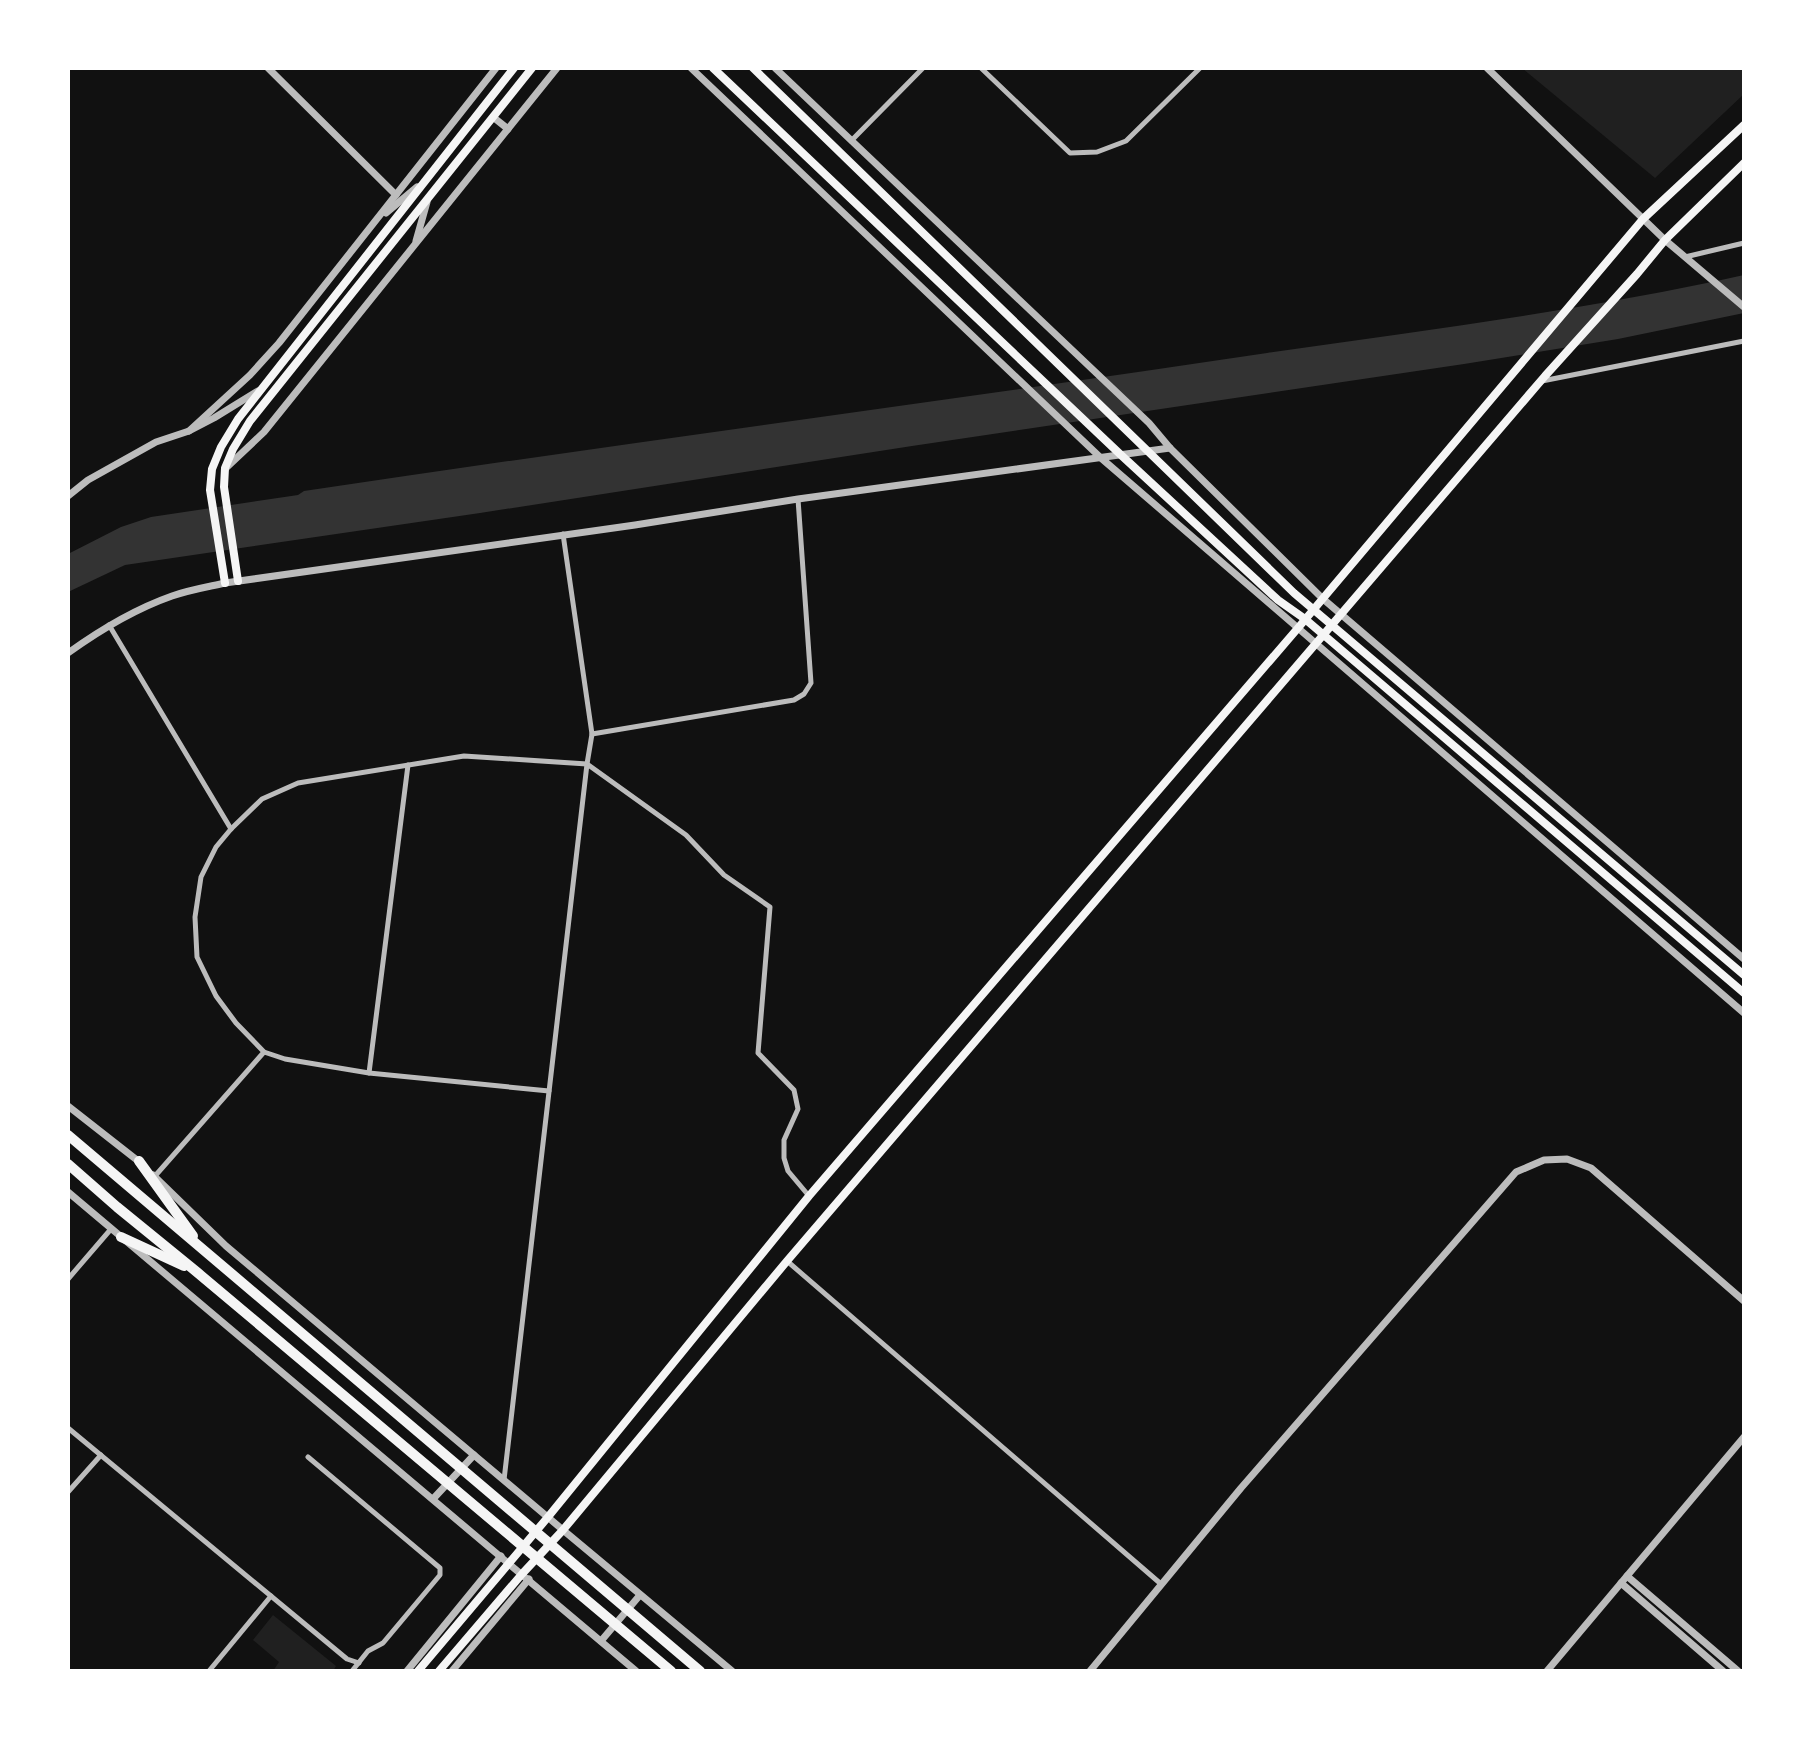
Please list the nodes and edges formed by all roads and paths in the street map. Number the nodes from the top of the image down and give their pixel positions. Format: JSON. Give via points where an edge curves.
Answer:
{"nodes":[{"id":1,"x":268,"y":68,"type":"edge"},
{"id":2,"x":496,"y":68,"type":"edge"},
{"id":3,"x":514,"y":68,"type":"edge"},
{"id":4,"x":532,"y":68,"type":"edge"},
{"id":5,"x":557,"y":68,"type":"edge"},
{"id":6,"x":691,"y":68,"type":"edge"},
{"id":7,"x":713,"y":68,"type":"edge"},
{"id":8,"x":754,"y":68,"type":"edge"},
{"id":9,"x":775,"y":68,"type":"edge"},
{"id":10,"x":923,"y":68,"type":"edge"},
{"id":11,"x":981,"y":68,"type":"edge"},
{"id":12,"x":1200,"y":68,"type":"edge"},
{"id":13,"x":1487,"y":68,"type":"edge"},
{"id":14,"x":493,"y":117,"type":"junction"},
{"id":15,"x":1744,"y":125,"type":"edge"},
{"id":16,"x":508,"y":129,"type":"junction"},
{"id":17,"x":851,"y":141,"type":"junction"},
{"id":18,"x":1744,"y":163,"type":"edge"},
{"id":19,"x":426,"y":180,"type":"junction"},
{"id":20,"x":396,"y":195,"type":"junction"},
{"id":21,"x":427,"y":199,"type":"junction"},
{"id":22,"x":1643,"y":219,"type":"junction"},
{"id":23,"x":375,"y":221,"type":"junction"},
{"id":24,"x":1665,"y":240,"type":"junction"},
{"id":25,"x":1744,"y":243,"type":"edge"},
{"id":26,"x":415,"y":245,"type":"junction"},
{"id":27,"x":1685,"y":257,"type":"junction"},
{"id":28,"x":1744,"y":307,"type":"edge"},
{"id":29,"x":1744,"y":341,"type":"edge"},
{"id":30,"x":1544,"y":378,"type":"junction"},
{"id":31,"x":262,"y":389,"type":"junction"},
{"id":32,"x":189,"y":431,"type":"junction"},
{"id":33,"x":1170,"y":448,"type":"junction"},
{"id":34,"x":1149,"y":452,"type":"junction"},
{"id":35,"x":1121,"y":455,"type":"junction"},
{"id":36,"x":1101,"y":458,"type":"junction"},
{"id":37,"x":225,"y":468,"type":"junction"},
{"id":38,"x":68,"y":496,"type":"edge"},
{"id":39,"x":798,"y":499,"type":"junction"},
{"id":40,"x":564,"y":534,"type":"junction"},
{"id":41,"x":238,"y":582,"type":"junction"},
{"id":42,"x":225,"y":583,"type":"junction"},
{"id":43,"x":1322,"y":598,"type":"junction"},
{"id":44,"x":1313,"y":609,"type":"junction"},
{"id":45,"x":1341,"y":614,"type":"junction"},
{"id":46,"x":1306,"y":618,"type":"junction"},
{"id":47,"x":109,"y":625,"type":"junction"},
{"id":48,"x":1333,"y":625,"type":"junction"},
{"id":49,"x":1298,"y":628,"type":"junction"},
{"id":50,"x":1324,"y":635,"type":"junction"},
{"id":51,"x":1316,"y":644,"type":"junction"},
{"id":52,"x":68,"y":653,"type":"edge"},
{"id":53,"x":592,"y":734,"type":"junction"},
{"id":54,"x":587,"y":764,"type":"junction"},
{"id":55,"x":408,"y":765,"type":"junction"},
{"id":56,"x":231,"y":829,"type":"junction"},
{"id":57,"x":1744,"y":959,"type":"edge"},
{"id":58,"x":1744,"y":975,"type":"edge"},
{"id":59,"x":1744,"y":993,"type":"edge"},
{"id":60,"x":1744,"y":1013,"type":"edge"},
{"id":61,"x":264,"y":1052,"type":"junction"},
{"id":62,"x":369,"y":1073,"type":"junction"},
{"id":63,"x":549,"y":1091,"type":"junction"},
{"id":64,"x":68,"y":1106,"type":"edge"},
{"id":65,"x":68,"y":1135,"type":"edge"},
{"id":66,"x":139,"y":1161,"type":"junction"},
{"id":67,"x":68,"y":1164,"type":"edge"},
{"id":68,"x":155,"y":1176,"type":"junction"},
{"id":69,"x":68,"y":1192,"type":"edge"},
{"id":70,"x":809,"y":1196,"type":"junction"},
{"id":71,"x":111,"y":1229,"type":"junction"},
{"id":72,"x":121,"y":1237,"type":"junction"},
{"id":73,"x":204,"y":1250,"type":"junction"},
{"id":74,"x":787,"y":1261,"type":"junction"},
{"id":75,"x":198,"y":1273,"type":"junction"},
{"id":76,"x":68,"y":1279,"type":"edge"},
{"id":77,"x":1744,"y":1301,"type":"edge"},
{"id":78,"x":68,"y":1428,"type":"edge"},
{"id":79,"x":1744,"y":1437,"type":"edge"},
{"id":80,"x":101,"y":1455,"type":"junction"},
{"id":81,"x":474,"y":1455,"type":"junction"},
{"id":82,"x":308,"y":1457,"type":"dead end"},
{"id":83,"x":504,"y":1480,"type":"junction"},
{"id":84,"x":68,"y":1492,"type":"edge"},
{"id":85,"x":433,"y":1499,"type":"junction"},
{"id":86,"x":548,"y":1517,"type":"junction"},
{"id":87,"x":563,"y":1531,"type":"junction"},
{"id":88,"x":505,"y":1559,"type":"junction"},
{"id":89,"x":1628,"y":1576,"type":"junction"},
{"id":90,"x":525,"y":1577,"type":"junction"},
{"id":91,"x":1621,"y":1583,"type":"junction"},
{"id":92,"x":1161,"y":1584,"type":"junction"},
{"id":93,"x":640,"y":1595,"type":"junction"},
{"id":94,"x":271,"y":1596,"type":"junction"},
{"id":95,"x":601,"y":1641,"type":"junction"},
{"id":96,"x":359,"y":1663,"type":"junction"},
{"id":97,"x":350,"y":1669,"type":"edge"},
{"id":98,"x":209,"y":1671,"type":"edge"},
{"id":99,"x":407,"y":1671,"type":"edge"},
{"id":100,"x":418,"y":1671,"type":"edge"},
{"id":101,"x":439,"y":1671,"type":"edge"},
{"id":102,"x":452,"y":1671,"type":"edge"},
{"id":103,"x":636,"y":1671,"type":"edge"},
{"id":104,"x":671,"y":1671,"type":"edge"},
{"id":105,"x":700,"y":1671,"type":"edge"},
{"id":106,"x":732,"y":1671,"type":"edge"},
{"id":107,"x":1090,"y":1671,"type":"edge"},
{"id":108,"x":1547,"y":1671,"type":"edge"},
{"id":109,"x":1723,"y":1671,"type":"edge"},
{"id":110,"x":1738,"y":1671,"type":"edge"}],
"edges":[{"from":1,"to":20,"type":"street"},
{"from":2,"to":20,"type":"street"},
{"from":3,"to":19,"type":"main road"},
{"from":4,"to":14,"type":"main road"},
{"from":5,"to":16,"type":"street"},
{"from":6,"to":36,"type":"street"},
{"from":7,"to":35,"type":"main road"},
{"from":8,"to":34,"type":"main road"},
{"from":9,"to":17,"type":"street"},
{"from":10,"to":17,"type":"street"},
{"from":11,"to":12,"type":"street","via":[[1070,153],[1097,152],[1126,141]]},
{"from":13,"to":22,"type":"street"},
{"from":14,"to":16,"type":"street"},
{"from":14,"to":21,"type":"main road"},
{"from":15,"to":22,"type":"main road"},
{"from":16,"to":26,"type":"street"},
{"from":17,"to":33,"type":"street","via":[[1142,416]]},
{"from":18,"to":24,"type":"main road"},
{"from":19,"to":23,"type":"street"},
{"from":19,"to":31,"type":"main road"},
{"from":20,"to":23,"type":"street"},
{"from":21,"to":26,"type":"street"},
{"from":21,"to":37,"type":"main road","via":[[250,421]]},
{"from":22,"to":24,"type":"street"},
{"from":22,"to":43,"type":"main road"},
{"from":23,"to":32,"type":"street","via":[[279,343]]},
{"from":24,"to":27,"type":"street"},
{"from":24,"to":30,"type":"main road"},
{"from":25,"to":27,"type":"street"},
{"from":26,"to":37,"type":"street","via":[[264,432]]},
{"from":27,"to":28,"type":"street"},
{"from":29,"to":30,"type":"street"},
{"from":30,"to":45,"type":"main road"},
{"from":31,"to":32,"type":"street"},
{"from":31,"to":42,"type":"main road","via":[[220,447],[212,469],[210,490]]},
{"from":32,"to":38,"type":"street","via":[[156,442]]},
{"from":33,"to":34,"type":"street"},
{"from":33,"to":43,"type":"street"},
{"from":34,"to":35,"type":"street"},
{"from":34,"to":44,"type":"main road"},
{"from":35,"to":36,"type":"street"},
{"from":35,"to":46,"type":"main road","via":[[1278,600]]},
{"from":36,"to":39,"type":"street"},
{"from":36,"to":49,"type":"street"},
{"from":37,"to":41,"type":"main road"},
{"from":39,"to":40,"type":"street"},
{"from":39,"to":53,"type":"street","via":[[811,683],[804,694],[794,700]]},
{"from":40,"to":41,"type":"street"},
{"from":40,"to":53,"type":"street"},
{"from":41,"to":42,"type":"street"},
{"from":42,"to":47,"type":"street","via":[[172,596]]},
{"from":43,"to":44,"type":"main road"},
{"from":43,"to":45,"type":"street"},
{"from":44,"to":46,"type":"main road"},
{"from":44,"to":48,"type":"main road"},
{"from":45,"to":48,"type":"main road"},
{"from":45,"to":57,"type":"street"},
{"from":46,"to":49,"type":"main road"},
{"from":46,"to":50,"type":"main road"},
{"from":47,"to":52,"type":"street"},
{"from":47,"to":56,"type":"street"},
{"from":48,"to":50,"type":"main road"},
{"from":48,"to":58,"type":"main road"},
{"from":49,"to":51,"type":"street"},
{"from":49,"to":70,"type":"main road"},
{"from":50,"to":51,"type":"main road"},
{"from":50,"to":59,"type":"main road"},
{"from":51,"to":60,"type":"street"},
{"from":51,"to":74,"type":"main road"},
{"from":53,"to":54,"type":"street"},
{"from":54,"to":55,"type":"street","via":[[464,756]]},
{"from":54,"to":63,"type":"street"},
{"from":54,"to":70,"type":"street","via":[[686,835],[724,874],[770,907],[758,1053],[794,1090],[798,1109],[784,1140],[784,1158],[788,1171]]},
{"from":55,"to":56,"type":"street","via":[[298,783],[262,799]]},
{"from":55,"to":62,"type":"street"},
{"from":56,"to":61,"type":"street","via":[[201,877],[195,917],[197,957],[216,996]]},
{"from":61,"to":62,"type":"street"},
{"from":61,"to":68,"type":"street"},
{"from":62,"to":63,"type":"street"},
{"from":63,"to":83,"type":"street"},
{"from":64,"to":66,"type":"street"},
{"from":65,"to":73,"type":"highway"},
{"from":66,"to":68,"type":"street"},
{"from":66,"to":73,"type":"highway"},
{"from":67,"to":75,"type":"highway"},
{"from":68,"to":81,"type":"street","via":[[226,1246]]},
{"from":69,"to":71,"type":"street"},
{"from":70,"to":86,"type":"main road"},
{"from":71,"to":72,"type":"street"},
{"from":71,"to":76,"type":"street"},
{"from":72,"to":75,"type":"highway"},
{"from":72,"to":85,"type":"street"},
{"from":73,"to":105,"type":"highway"},
{"from":74,"to":87,"type":"main road"},
{"from":74,"to":92,"type":"street"},
{"from":75,"to":104,"type":"highway"},
{"from":77,"to":92,"type":"street","via":[[1591,1168],[1567,1159],[1544,1160],[1516,1172]]},
{"from":78,"to":80,"type":"street"},
{"from":79,"to":89,"type":"street"},
{"from":80,"to":84,"type":"street"},
{"from":80,"to":94,"type":"street"},
{"from":81,"to":83,"type":"street"},
{"from":81,"to":85,"type":"street"},
{"from":82,"to":96,"type":"street","via":[[440,1568],[440,1575],[383,1643]]},
{"from":83,"to":86,"type":"street"},
{"from":85,"to":88,"type":"street"},
{"from":86,"to":87,"type":"street"},
{"from":86,"to":88,"type":"main road"},
{"from":87,"to":90,"type":"main road"},
{"from":87,"to":93,"type":"street"},
{"from":88,"to":90,"type":"street"},
{"from":88,"to":99,"type":"street"},
{"from":88,"to":100,"type":"main road"},
{"from":89,"to":91,"type":"street"},
{"from":89,"to":110,"type":"street"},
{"from":90,"to":95,"type":"street"},
{"from":90,"to":101,"type":"main road"},
{"from":90,"to":102,"type":"street"},
{"from":91,"to":108,"type":"street"},
{"from":91,"to":109,"type":"street"},
{"from":92,"to":107,"type":"street"},
{"from":93,"to":95,"type":"street"},
{"from":93,"to":106,"type":"street"},
{"from":94,"to":96,"type":"street","via":[[347,1659]]},
{"from":94,"to":98,"type":"street"},
{"from":95,"to":103,"type":"street"},
{"from":96,"to":97,"type":"street"}]}
